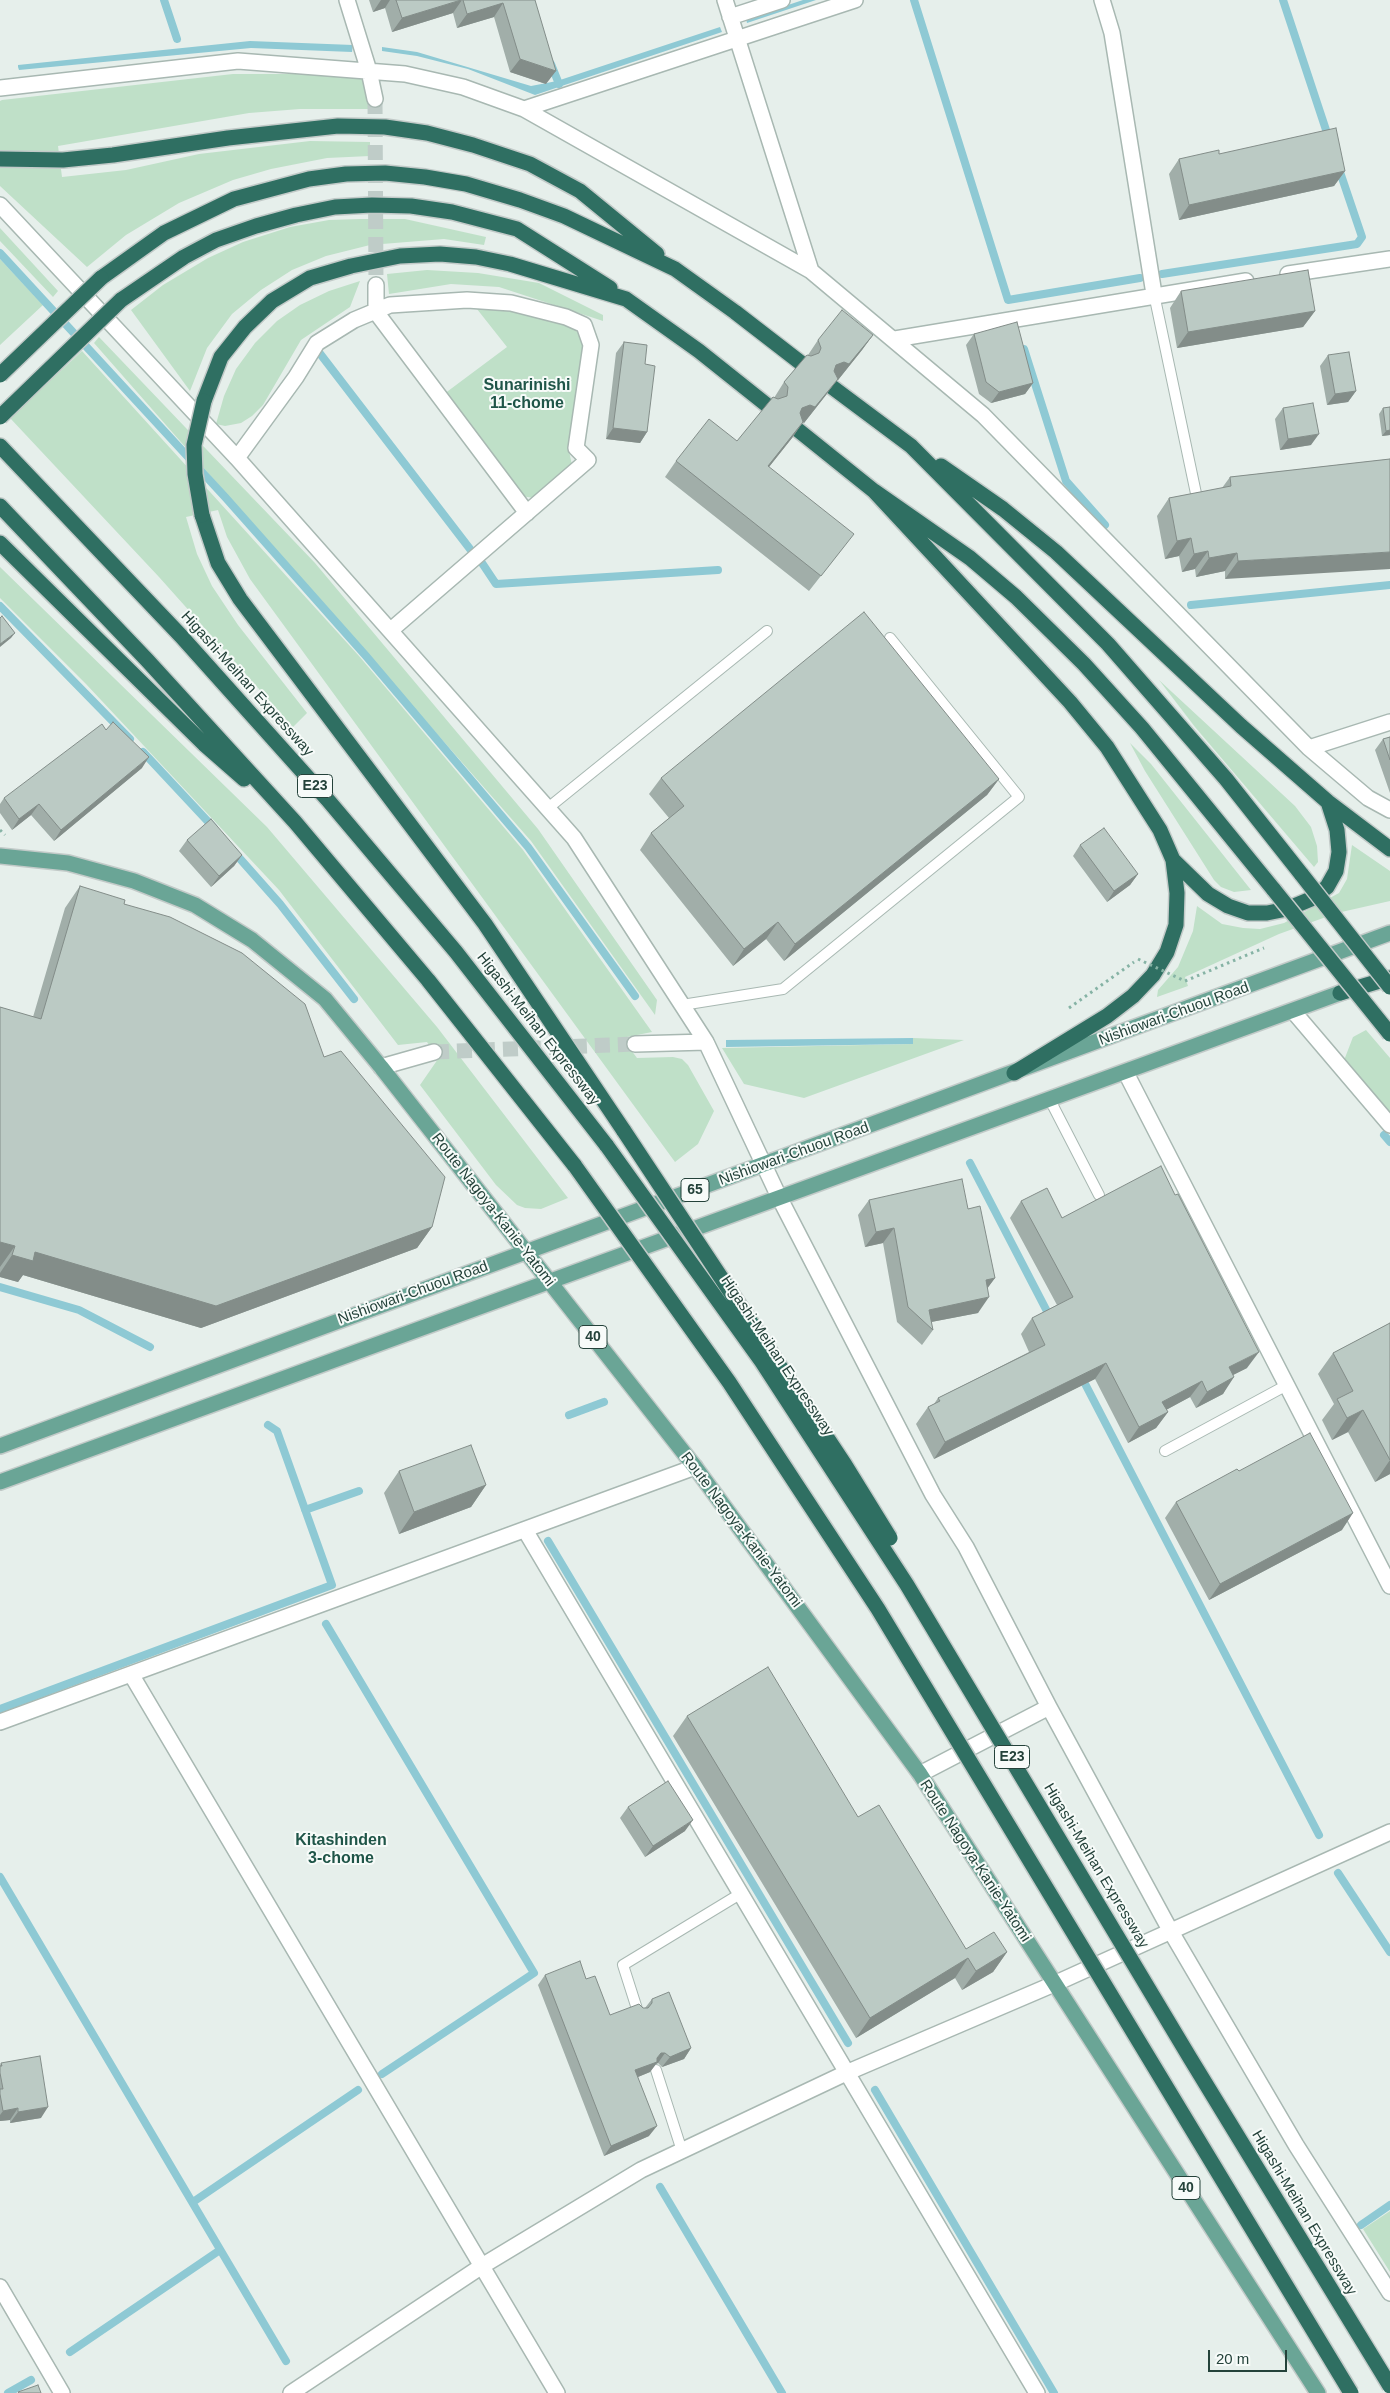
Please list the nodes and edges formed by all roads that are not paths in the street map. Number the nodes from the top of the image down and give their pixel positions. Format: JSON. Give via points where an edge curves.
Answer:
{"nodes":[{"id":1,"x":347,"y":0,"type":"edge"},
{"id":2,"x":725,"y":0,"type":"edge"},
{"id":3,"x":782,"y":0,"type":"edge"},
{"id":4,"x":855,"y":0,"type":"edge"},
{"id":5,"x":1102,"y":0,"type":"edge"},
{"id":6,"x":730,"y":17,"type":"junction"},
{"id":7,"x":737,"y":39,"type":"junction"},
{"id":8,"x":369,"y":71,"type":"junction"},
{"id":9,"x":0,"y":88,"type":"edge"},
{"id":10,"x":375,"y":99,"type":"tunnel mouth"},
{"id":11,"x":524,"y":109,"type":"junction"},
{"id":12,"x":0,"y":159,"type":"edge"},
{"id":13,"x":0,"y":205,"type":"edge"},
{"id":14,"x":1390,"y":259,"type":"edge"},
{"id":15,"x":675,"y":270,"type":"junction"},
{"id":16,"x":811,"y":271,"type":"junction"},
{"id":17,"x":376,"y":285,"type":"tunnel mouth"},
{"id":18,"x":1154,"y":294,"type":"junction"},
{"id":19,"x":626,"y":299,"type":"junction"},
{"id":20,"x":376,"y":312,"type":"junction"},
{"id":21,"x":895,"y":339,"type":"junction"},
{"id":22,"x":801,"y":363,"type":"edge"},
{"id":23,"x":0,"y":375,"type":"edge"},
{"id":24,"x":832,"y":387,"type":"edge"},
{"id":25,"x":768,"y":406,"type":"edge"},
{"id":26,"x":0,"y":417,"type":"edge"},
{"id":27,"x":798,"y":430,"type":"edge"},
{"id":28,"x":0,"y":446,"type":"edge"},
{"id":29,"x":911,"y":446,"type":"junction"},
{"id":30,"x":237,"y":458,"type":"junction"},
{"id":31,"x":874,"y":491,"type":"junction"},
{"id":32,"x":1198,"y":503,"type":"edge"},
{"id":33,"x":0,"y":506,"type":"edge"},
{"id":34,"x":528,"y":513,"type":"junction"},
{"id":35,"x":0,"y":544,"type":"edge"},
{"id":36,"x":391,"y":630,"type":"junction"},
{"id":37,"x":767,"y":631,"type":"dead end"},
{"id":38,"x":890,"y":638,"type":"dead end"},
{"id":39,"x":1390,"y":722,"type":"edge"},
{"id":40,"x":1309,"y":748,"type":"junction"},
{"id":41,"x":1328,"y":802,"type":"junction"},
{"id":42,"x":548,"y":808,"type":"junction"},
{"id":43,"x":1390,"y":810,"type":"edge"},
{"id":44,"x":295,"y":822,"type":"junction"},
{"id":45,"x":1390,"y":849,"type":"edge"},
{"id":46,"x":0,"y":856,"type":"edge"},
{"id":47,"x":1173,"y":860,"type":"junction"},
{"id":48,"x":1390,"y":933,"type":"edge"},
{"id":49,"x":1390,"y":977,"type":"edge"},
{"id":50,"x":1390,"y":987,"type":"edge"},
{"id":51,"x":1340,"y":993,"type":"joint"},
{"id":52,"x":682,"y":1005,"type":"junction"},
{"id":53,"x":1293,"y":1011,"type":"junction"},
{"id":54,"x":1390,"y":1034,"type":"edge"},
{"id":55,"x":706,"y":1042,"type":"junction"},
{"id":56,"x":635,"y":1044,"type":"tunnel mouth"},
{"id":57,"x":434,"y":1052,"type":"tunnel mouth"},
{"id":58,"x":382,"y":1067,"type":"junction"},
{"id":59,"x":1126,"y":1072,"type":"junction"},
{"id":60,"x":1014,"y":1073,"type":"junction"},
{"id":61,"x":1050,"y":1100,"type":"junction"},
{"id":62,"x":1390,"y":1125,"type":"edge"},
{"id":63,"x":764,"y":1164,"type":"junction"},
{"id":64,"x":1099,"y":1195,"type":"dead end"},
{"id":65,"x":779,"y":1197,"type":"junction"},
{"id":66,"x":526,"y":1251,"type":"junction"},
{"id":67,"x":549,"y":1280,"type":"junction"},
{"id":68,"x":1287,"y":1385,"type":"junction"},
{"id":69,"x":0,"y":1446,"type":"edge"},
{"id":70,"x":1165,"y":1451,"type":"dead end"},
{"id":71,"x":695,"y":1467,"type":"junction"},
{"id":72,"x":0,"y":1482,"type":"edge"},
{"id":73,"x":525,"y":1530,"type":"junction"},
{"id":74,"x":1390,"y":1586,"type":"edge"},
{"id":75,"x":132,"y":1674,"type":"junction"},
{"id":76,"x":977,"y":1699,"type":"junction"},
{"id":77,"x":1049,"y":1706,"type":"junction"},
{"id":78,"x":0,"y":1722,"type":"edge"},
{"id":79,"x":920,"y":1774,"type":"junction"},
{"id":80,"x":1390,"y":1832,"type":"edge"},
{"id":81,"x":740,"y":1894,"type":"junction"},
{"id":82,"x":1170,"y":1930,"type":"junction"},
{"id":83,"x":1054,"y":1984,"type":"junction"},
{"id":84,"x":638,"y":2012,"type":"edge"},
{"id":85,"x":656,"y":2070,"type":"edge"},
{"id":86,"x":846,"y":2073,"type":"junction"},
{"id":87,"x":682,"y":2151,"type":"junction"},
{"id":88,"x":482,"y":2266,"type":"junction"},
{"id":89,"x":0,"y":2286,"type":"edge"},
{"id":90,"x":1390,"y":2293,"type":"edge"},
{"id":91,"x":1390,"y":2386,"type":"edge"},
{"id":92,"x":62,"y":2393,"type":"edge"},
{"id":93,"x":291,"y":2393,"type":"edge"},
{"id":94,"x":557,"y":2393,"type":"edge"},
{"id":95,"x":1037,"y":2393,"type":"edge"},
{"id":96,"x":1318,"y":2393,"type":"edge"},
{"id":97,"x":1351,"y":2393,"type":"edge"}],
"edges":[{"from":1,"to":8,"type":"street"},
{"from":2,"to":6,"type":"street"},
{"from":3,"to":6,"type":"street"},
{"from":4,"to":7,"type":"street"},
{"from":5,"to":18,"type":"street","via":[[1112,34]]},
{"from":6,"to":7,"type":"street"},
{"from":7,"to":11,"type":"street"},
{"from":7,"to":16,"type":"street"},
{"from":8,"to":9,"type":"street","via":[[238,62]]},
{"from":8,"to":10,"type":"street"},
{"from":8,"to":11,"type":"street","via":[[405,74],[463,87]]},
{"from":11,"to":16,"type":"street"},
{"from":12,"to":15,"type":"highway","via":[[63,160],[113,156],[329,126],[384,127],[427,133],[530,164],[580,190]]},
{"from":13,"to":30,"type":"street"},
{"from":14,"to":18,"type":"street"},
{"from":15,"to":22,"type":"highway"},
{"from":15,"to":23,"type":"highway","bridge":true,"via":[[564,216],[466,184],[385,173],[309,179],[234,199],[164,233],[101,278]]},
{"from":16,"to":21,"type":"street"},
{"from":17,"to":20,"type":"street"},
{"from":18,"to":21,"type":"street"},
{"from":18,"to":32,"type":"lane"},
{"from":19,"to":25,"type":"highway"},
{"from":19,"to":26,"type":"highway","bridge":true,"via":[[517,229],[452,212],[411,206],[335,207],[296,215],[216,240],[184,257],[121,300]]},
{"from":19,"to":76,"type":"highway","bridge":true,"via":[[510,264],[440,254],[400,256],[310,278],[272,301],[221,357],[204,401],[194,445],[194,474],[202,515],[218,563],[240,599],[480,917],[845,1465],[922,1592]]},
{"from":20,"to":30,"type":"street","via":[[354,320],[317,343]]},
{"from":20,"to":34,"type":"street"},
{"from":20,"to":34,"type":"street","via":[[390,305],[467,300],[511,303],[584,325],[591,345],[576,448],[588,460]]},
{"from":21,"to":40,"type":"street","via":[[983,415]]},
{"from":24,"to":29,"type":"highway"},
{"from":27,"to":31,"type":"highway"},
{"from":28,"to":76,"type":"highway","name":"Higashi-Meihan Expressway","number":"E23","bridge":true,"via":[[181,636],[326,798],[456,952],[607,1146],[762,1362],[907,1584]]},
{"from":29,"to":41,"type":"highway","via":[[1003,509],[1056,552],[1241,726]]},
{"from":29,"to":50,"type":"highway","bridge":true,"via":[[1108,644],[1226,779]]},
{"from":30,"to":36,"type":"street"},
{"from":31,"to":47,"type":"highway","via":[[1070,702],[1108,748],[1160,830]]},
{"from":31,"to":54,"type":"highway","bridge":true,"via":[[970,558],[1070,650],[1142,728]]},
{"from":33,"to":44,"type":"highway","number":"E23"},
{"from":34,"to":36,"type":"street"},
{"from":35,"to":44,"type":"highway","via":[[204,744]]},
{"from":36,"to":42,"type":"street"},
{"from":37,"to":42,"type":"lane"},
{"from":38,"to":52,"type":"lane","via":[[1019,797],[783,989]]},
{"from":39,"to":40,"type":"street"},
{"from":40,"to":43,"type":"street","via":[[1368,798]]},
{"from":41,"to":45,"type":"highway"},
{"from":41,"to":47,"type":"highway","via":[[1339,852],[1336,871],[1326,887],[1311,899],[1287,909],[1267,914],[1248,913],[1228,906],[1208,894]]},
{"from":42,"to":52,"type":"street","via":[[574,838]]},
{"from":44,"to":97,"type":"highway","number":"E23","bridge":true,"via":[[428,980],[575,1166],[730,1382],[878,1609]]},
{"from":46,"to":58,"type":"main road","name":"Route Nagoya-Kanie-Yatomi","number":"40","via":[[68,863],[134,881],[195,905],[252,940],[325,999]]},
{"from":47,"to":60,"type":"highway","via":[[1176,925],[1167,952],[1153,975],[1107,1016]]},
{"from":48,"to":60,"type":"main road","name":"Nishiowari-Chuou Road","number":"65"},
{"from":49,"to":51,"type":"highway"},
{"from":51,"to":53,"type":"main road","number":"65"},
{"from":52,"to":55,"type":"street"},
{"from":53,"to":59,"type":"main road","number":"65"},
{"from":53,"to":62,"type":"street"},
{"from":55,"to":56,"type":"street"},
{"from":55,"to":63,"type":"street"},
{"from":57,"to":58,"type":"street"},
{"from":58,"to":66,"type":"main road","name":"Route Nagoya-Kanie-Yatomi","number":"40"},
{"from":59,"to":61,"type":"main road","number":"65"},
{"from":59,"to":68,"type":"street"},
{"from":60,"to":63,"type":"main road","name":"Nishiowari-Chuou Road","number":"65"},
{"from":61,"to":64,"type":"lane"},
{"from":61,"to":65,"type":"main road","number":"65"},
{"from":63,"to":65,"type":"street"},
{"from":63,"to":66,"type":"main road","name":"Nishiowari-Chuou Road","number":"65"},
{"from":65,"to":67,"type":"main road","number":"65"},
{"from":65,"to":77,"type":"street","via":[[933,1495],[966,1547]]},
{"from":66,"to":67,"type":"main road","name":"Route Nagoya-Kanie-Yatomi","number":"40"},
{"from":66,"to":69,"type":"main road","name":"Nishiowari-Chuou Road","number":"65"},
{"from":67,"to":71,"type":"main road","name":"Route Nagoya-Kanie-Yatomi","number":"40"},
{"from":67,"to":72,"type":"main road","number":"65"},
{"from":68,"to":70,"type":"lane"},
{"from":68,"to":74,"type":"street"},
{"from":71,"to":73,"type":"street"},
{"from":71,"to":79,"type":"main road","name":"Route Nagoya-Kanie-Yatomi","number":"40"},
{"from":73,"to":75,"type":"street"},
{"from":73,"to":81,"type":"street"},
{"from":75,"to":78,"type":"street"},
{"from":75,"to":88,"type":"street"},
{"from":76,"to":91,"type":"highway","name":"Higashi-Meihan Expressway","number":"E23","bridge":true},
{"from":77,"to":79,"type":"street"},
{"from":77,"to":82,"type":"street"},
{"from":79,"to":83,"type":"main road","name":"Route Nagoya-Kanie-Yatomi","number":"40"},
{"from":80,"to":82,"type":"street"},
{"from":81,"to":84,"type":"lane","via":[[623,1965]]},
{"from":81,"to":86,"type":"street"},
{"from":82,"to":83,"type":"street"},
{"from":82,"to":90,"type":"street","via":[[1296,2145]]},
{"from":83,"to":86,"type":"street"},
{"from":83,"to":96,"type":"main road","name":"Route Nagoya-Kanie-Yatomi","number":"40"},
{"from":85,"to":87,"type":"lane"},
{"from":86,"to":87,"type":"street"},
{"from":86,"to":95,"type":"street"},
{"from":87,"to":88,"type":"street","via":[[641,2170]]},
{"from":88,"to":93,"type":"street"},
{"from":88,"to":94,"type":"street"},
{"from":89,"to":92,"type":"street"}]}
